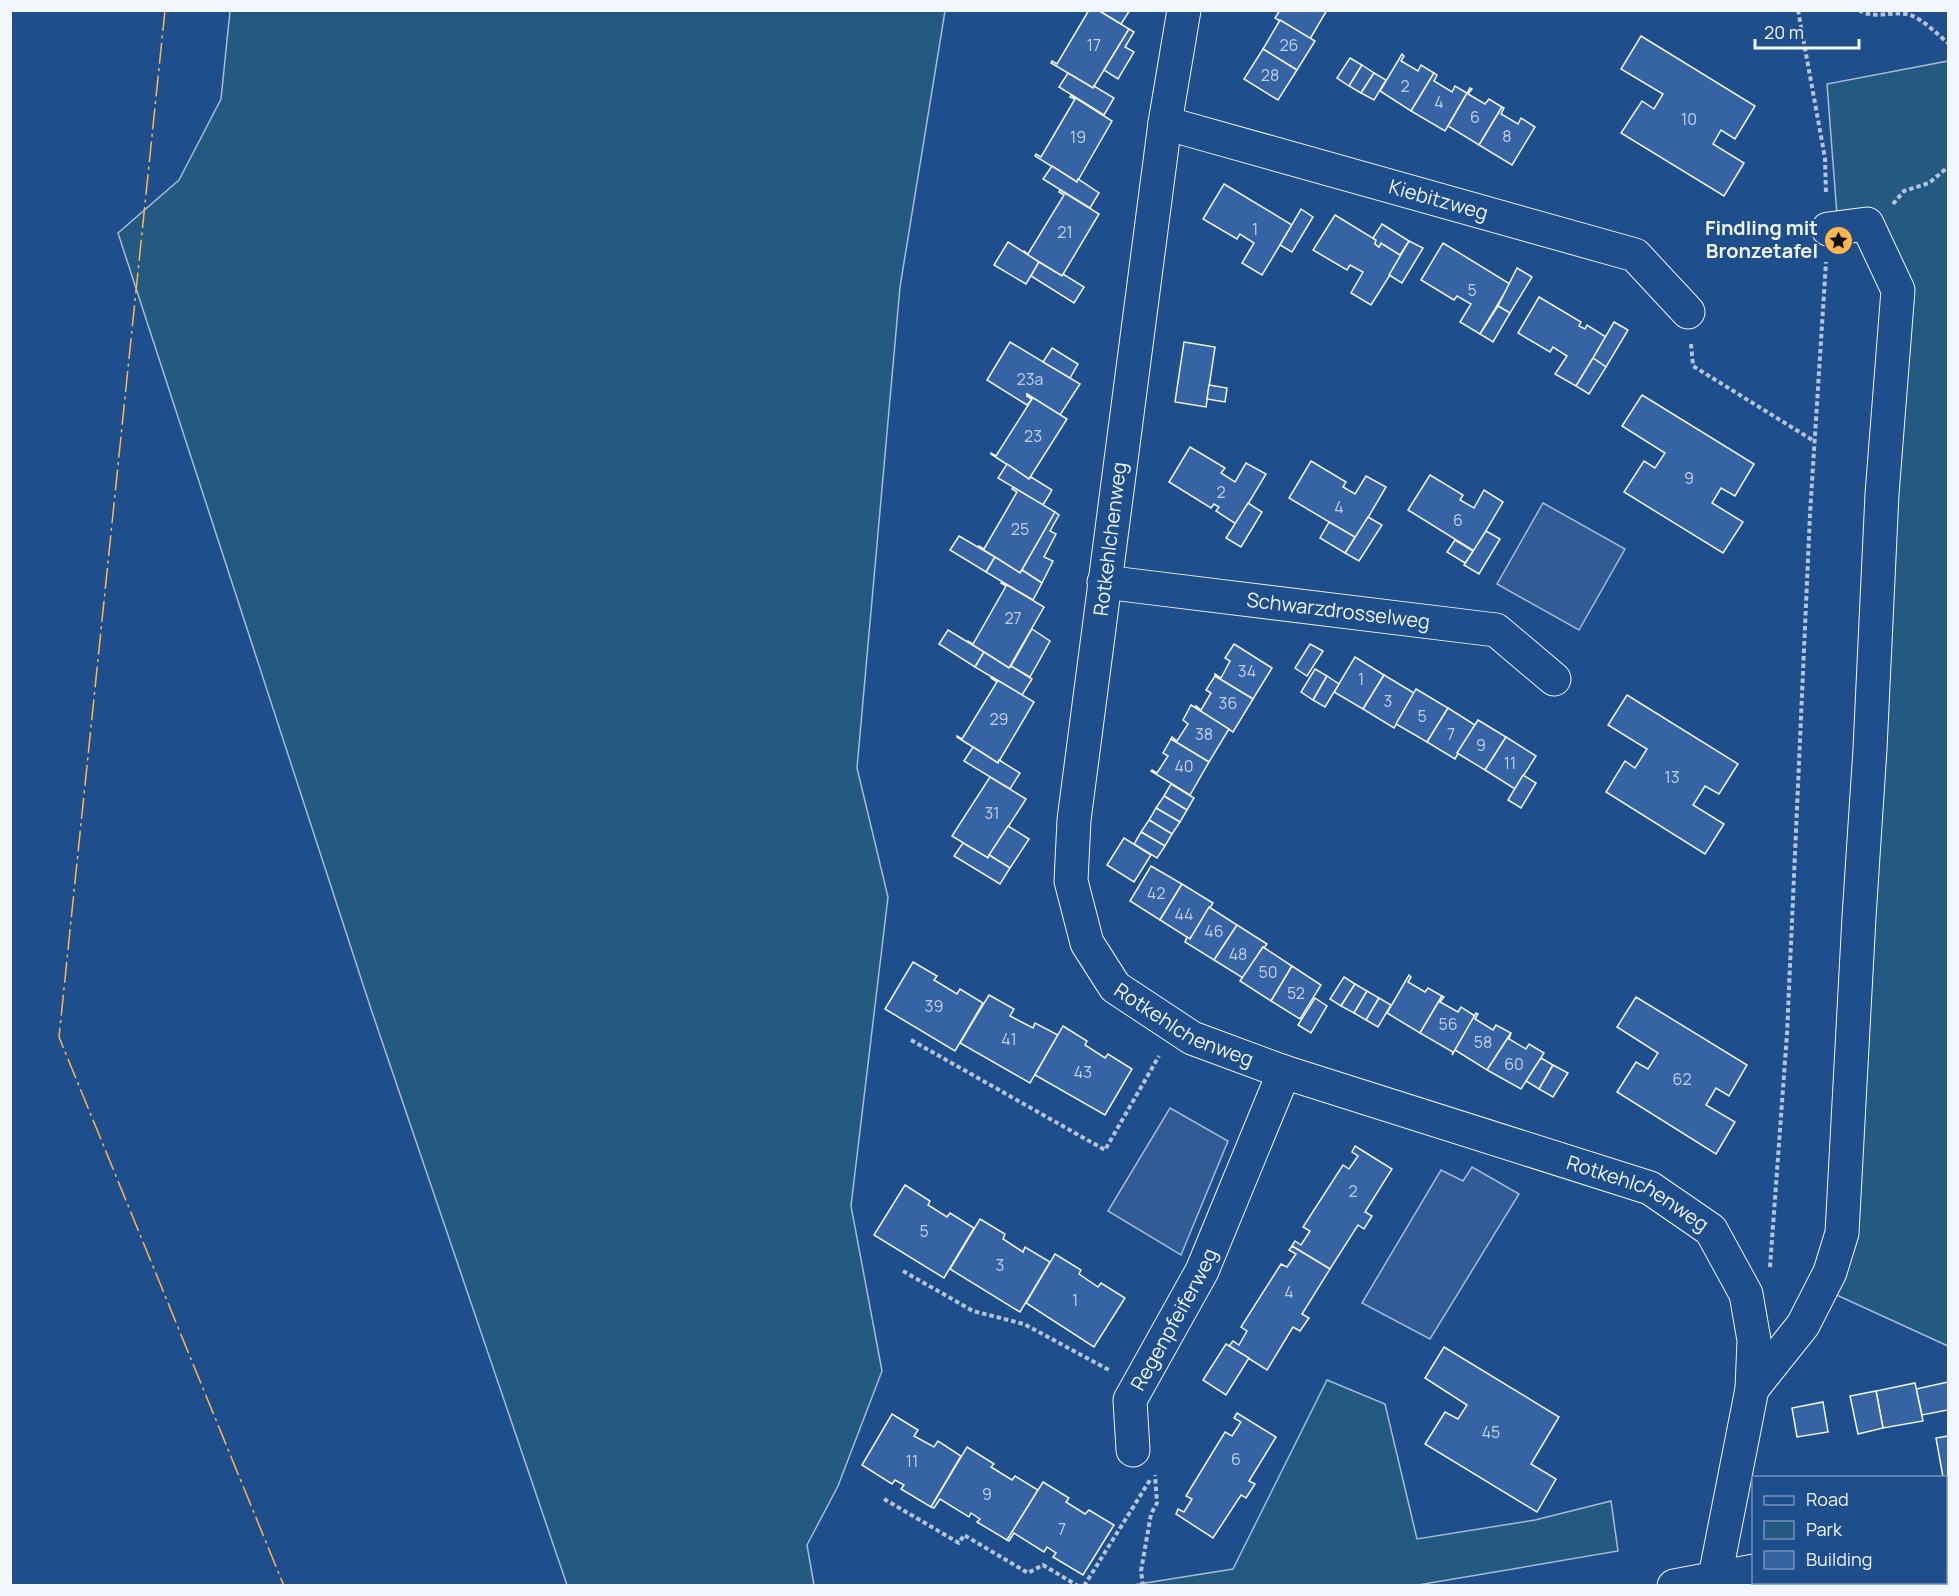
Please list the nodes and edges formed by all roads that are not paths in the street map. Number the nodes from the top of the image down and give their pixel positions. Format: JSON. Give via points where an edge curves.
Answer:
{"nodes":[{"id":1,"x":1184,"y":10,"type":"edge"},
{"id":2,"x":1165,"y":123,"type":"junction"},
{"id":3,"x":1828,"y":230,"type":"road end"},
{"id":4,"x":1688,"y":312,"type":"road end"},
{"id":5,"x":1104,"y":582,"type":"junction"},
{"id":6,"x":1554,"y":679,"type":"dead end"},
{"id":7,"x":1284,"y":1072,"type":"junction"},
{"id":8,"x":1752,"y":1389,"type":"junction"},
{"id":9,"x":1144,"y":1461,"type":"road end"},
{"id":10,"x":1752,"y":1571,"type":"edge"},
{"id":11,"x":1715,"y":1577,"type":"junction"},
{"id":12,"x":1674,"y":1586,"type":"edge"}],
"edges":[{"from":1,"to":2,"type":"street","name":"Rotkehlchenweg"},
{"from":2,"to":4,"type":"street","name":"Kiebitzweg","via":[[1635,255]]},
{"from":2,"to":5,"type":"street","name":"Rotkehlchenweg"},
{"from":3,"to":8,"type":"street","via":[[1867,224],[1898,290],[1882,495],[1842,1233],[1830,1272],[1803,1325]]},
{"from":5,"to":6,"type":"street","name":"Schwarzdrosselweg","via":[[1496,630]]},
{"from":5,"to":7,"type":"street","name":"Rotkehlchenweg","via":[[1074,820],[1071,880],[1087,943],[1115,987],[1175,1027],[1192,1038]]},
{"from":7,"to":8,"type":"street","name":"Rotkehlchenweg","via":[[1650,1188],[1711,1230],[1746,1294],[1754,1340]]},
{"from":7,"to":9,"type":"street","name":"Regenpfeiferweg","via":[[1202,1271],[1130,1400]]},
{"from":8,"to":11,"type":"street","name":"Rotkehlchenweg"},
{"from":10,"to":11,"type":"street"},
{"from":11,"to":12,"type":"street"}]}
